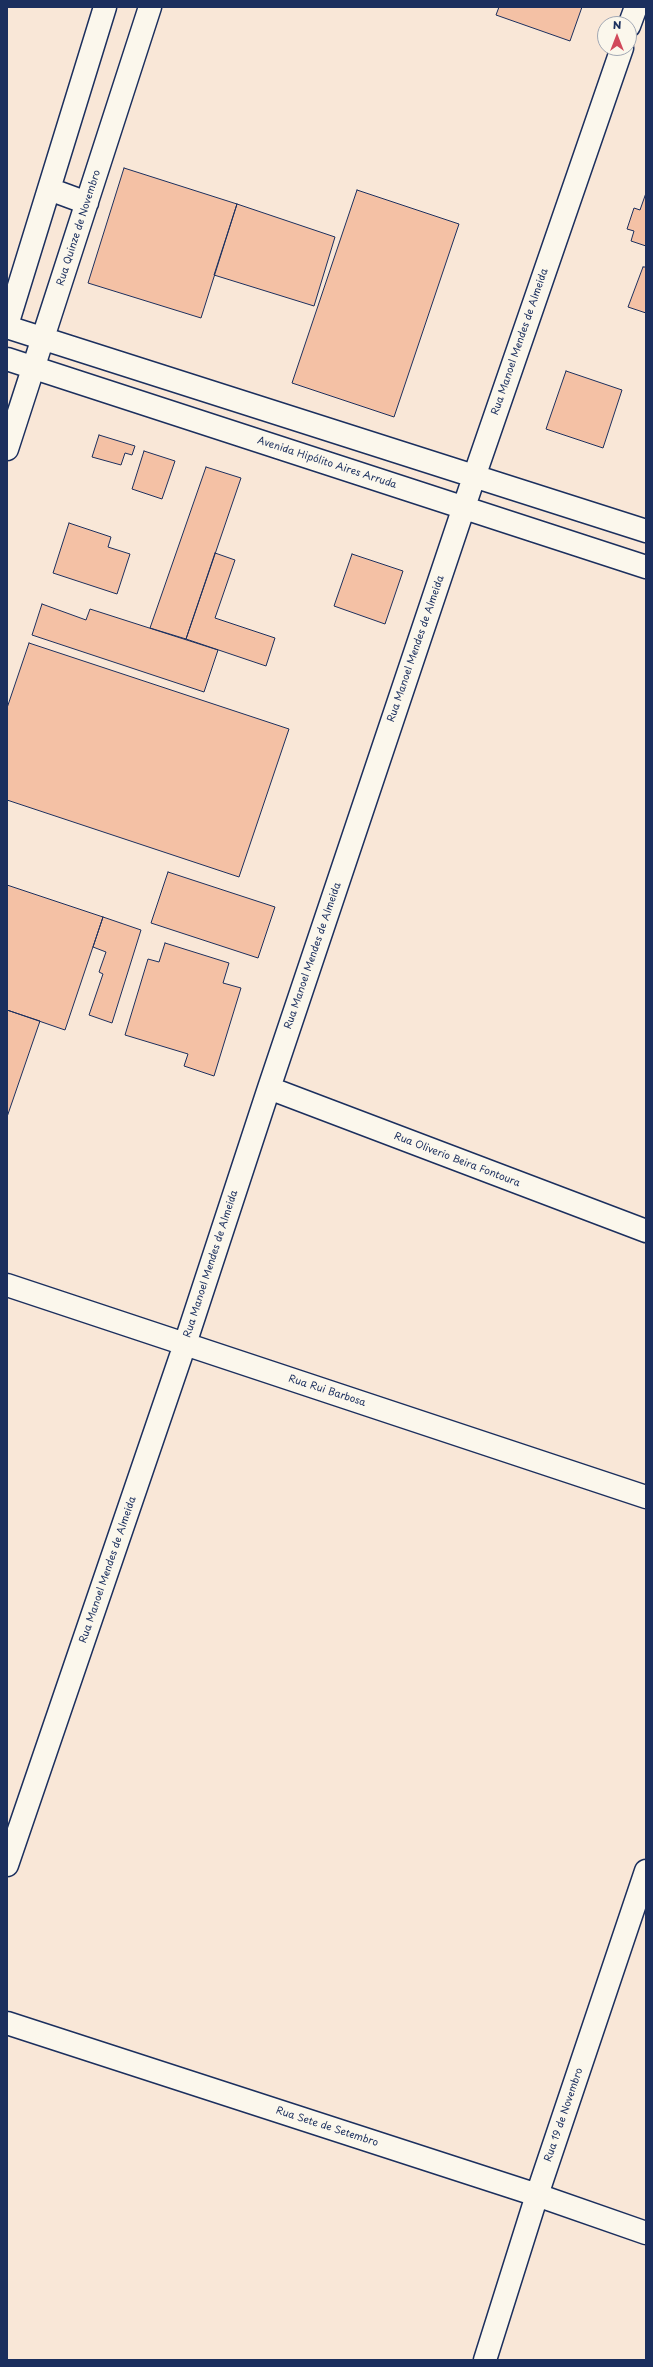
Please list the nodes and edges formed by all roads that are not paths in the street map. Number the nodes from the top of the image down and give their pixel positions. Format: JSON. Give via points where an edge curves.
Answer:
{"nodes":[{"id":1,"x":105,"y":7,"type":"edge"},
{"id":2,"x":150,"y":7,"type":"edge"},
{"id":3,"x":619,"y":56,"type":"edge"},
{"id":4,"x":49,"y":189,"type":"junction"},
{"id":5,"x":87,"y":204,"type":"junction"},
{"id":6,"x":7,"y":326,"type":"edge"},
{"id":7,"x":44,"y":338,"type":"junction"},
{"id":8,"x":7,"y":359,"type":"edge"},
{"id":9,"x":34,"y":367,"type":"junction"},
{"id":10,"x":281,"y":415,"type":"junction"},
{"id":11,"x":270,"y":444,"type":"junction"},
{"id":12,"x":7,"y":450,"type":"edge"},
{"id":13,"x":474,"y":477,"type":"junction"},
{"id":14,"x":464,"y":507,"type":"junction"},
{"id":15,"x":646,"y":531,"type":"edge"},
{"id":16,"x":646,"y":567,"type":"edge"},
{"id":17,"x":269,"y":1088,"type":"junction"},
{"id":18,"x":646,"y":1231,"type":"edge"},
{"id":19,"x":7,"y":1286,"type":"edge"},
{"id":20,"x":185,"y":1344,"type":"junction"},
{"id":21,"x":646,"y":1497,"type":"edge"},
{"id":22,"x":7,"y":1865,"type":"edge"},
{"id":23,"x":646,"y":1871,"type":"edge"},
{"id":24,"x":7,"y":2023,"type":"edge"},
{"id":25,"x":537,"y":2195,"type":"junction"},
{"id":26,"x":646,"y":2233,"type":"edge"},
{"id":27,"x":485,"y":2360,"type":"edge"}],
"edges":[{"from":1,"to":4,"type":"street"},
{"from":2,"to":5,"type":"street","name":"Rua Quinze de Novembro"},
{"from":3,"to":13,"type":"street","name":"Rua Manoel Mendes de Almeida"},
{"from":4,"to":5,"type":"street"},
{"from":4,"to":6,"type":"street"},
{"from":5,"to":7,"type":"street","name":"Rua Quinze de Novembro"},
{"from":6,"to":7,"type":"street"},
{"from":7,"to":9,"type":"street","name":"Rua Quinze de Novembro"},
{"from":7,"to":10,"type":"street"},
{"from":8,"to":9,"type":"street","name":"Avenida Hipólito Aires Arruda"},
{"from":9,"to":11,"type":"street","name":"Avenida Hipólito Aires Arruda"},
{"from":9,"to":12,"type":"street","name":"Rua Quinze de Novembro"},
{"from":10,"to":11,"type":"street"},
{"from":10,"to":13,"type":"street"},
{"from":11,"to":14,"type":"street","name":"Avenida Hipólito Aires Arruda"},
{"from":13,"to":14,"type":"street","name":"Rua Manoel Mendes de Almeida"},
{"from":13,"to":15,"type":"street"},
{"from":14,"to":16,"type":"street","name":"Avenida Hipólito Aires Arruda"},
{"from":14,"to":17,"type":"street","name":"Rua Manoel Mendes de Almeida"},
{"from":17,"to":18,"type":"street","name":"Rua Oliverio Beira Fontoura"},
{"from":17,"to":20,"type":"street","name":"Rua Manoel Mendes de Almeida"},
{"from":19,"to":20,"type":"street","name":"Rua Rui Barbosa"},
{"from":20,"to":21,"type":"street","name":"Rua Rui Barbosa"},
{"from":20,"to":22,"type":"street","name":"Rua Manoel Mendes de Almeida"},
{"from":23,"to":25,"type":"street","name":"Rua 19 de Novembro"},
{"from":24,"to":25,"type":"street","name":"Rua Sete de Setembro"},
{"from":25,"to":26,"type":"street","name":"Rua Sete de Setembro"},
{"from":25,"to":27,"type":"street","name":"Rua 19 de Novembro"}]}
